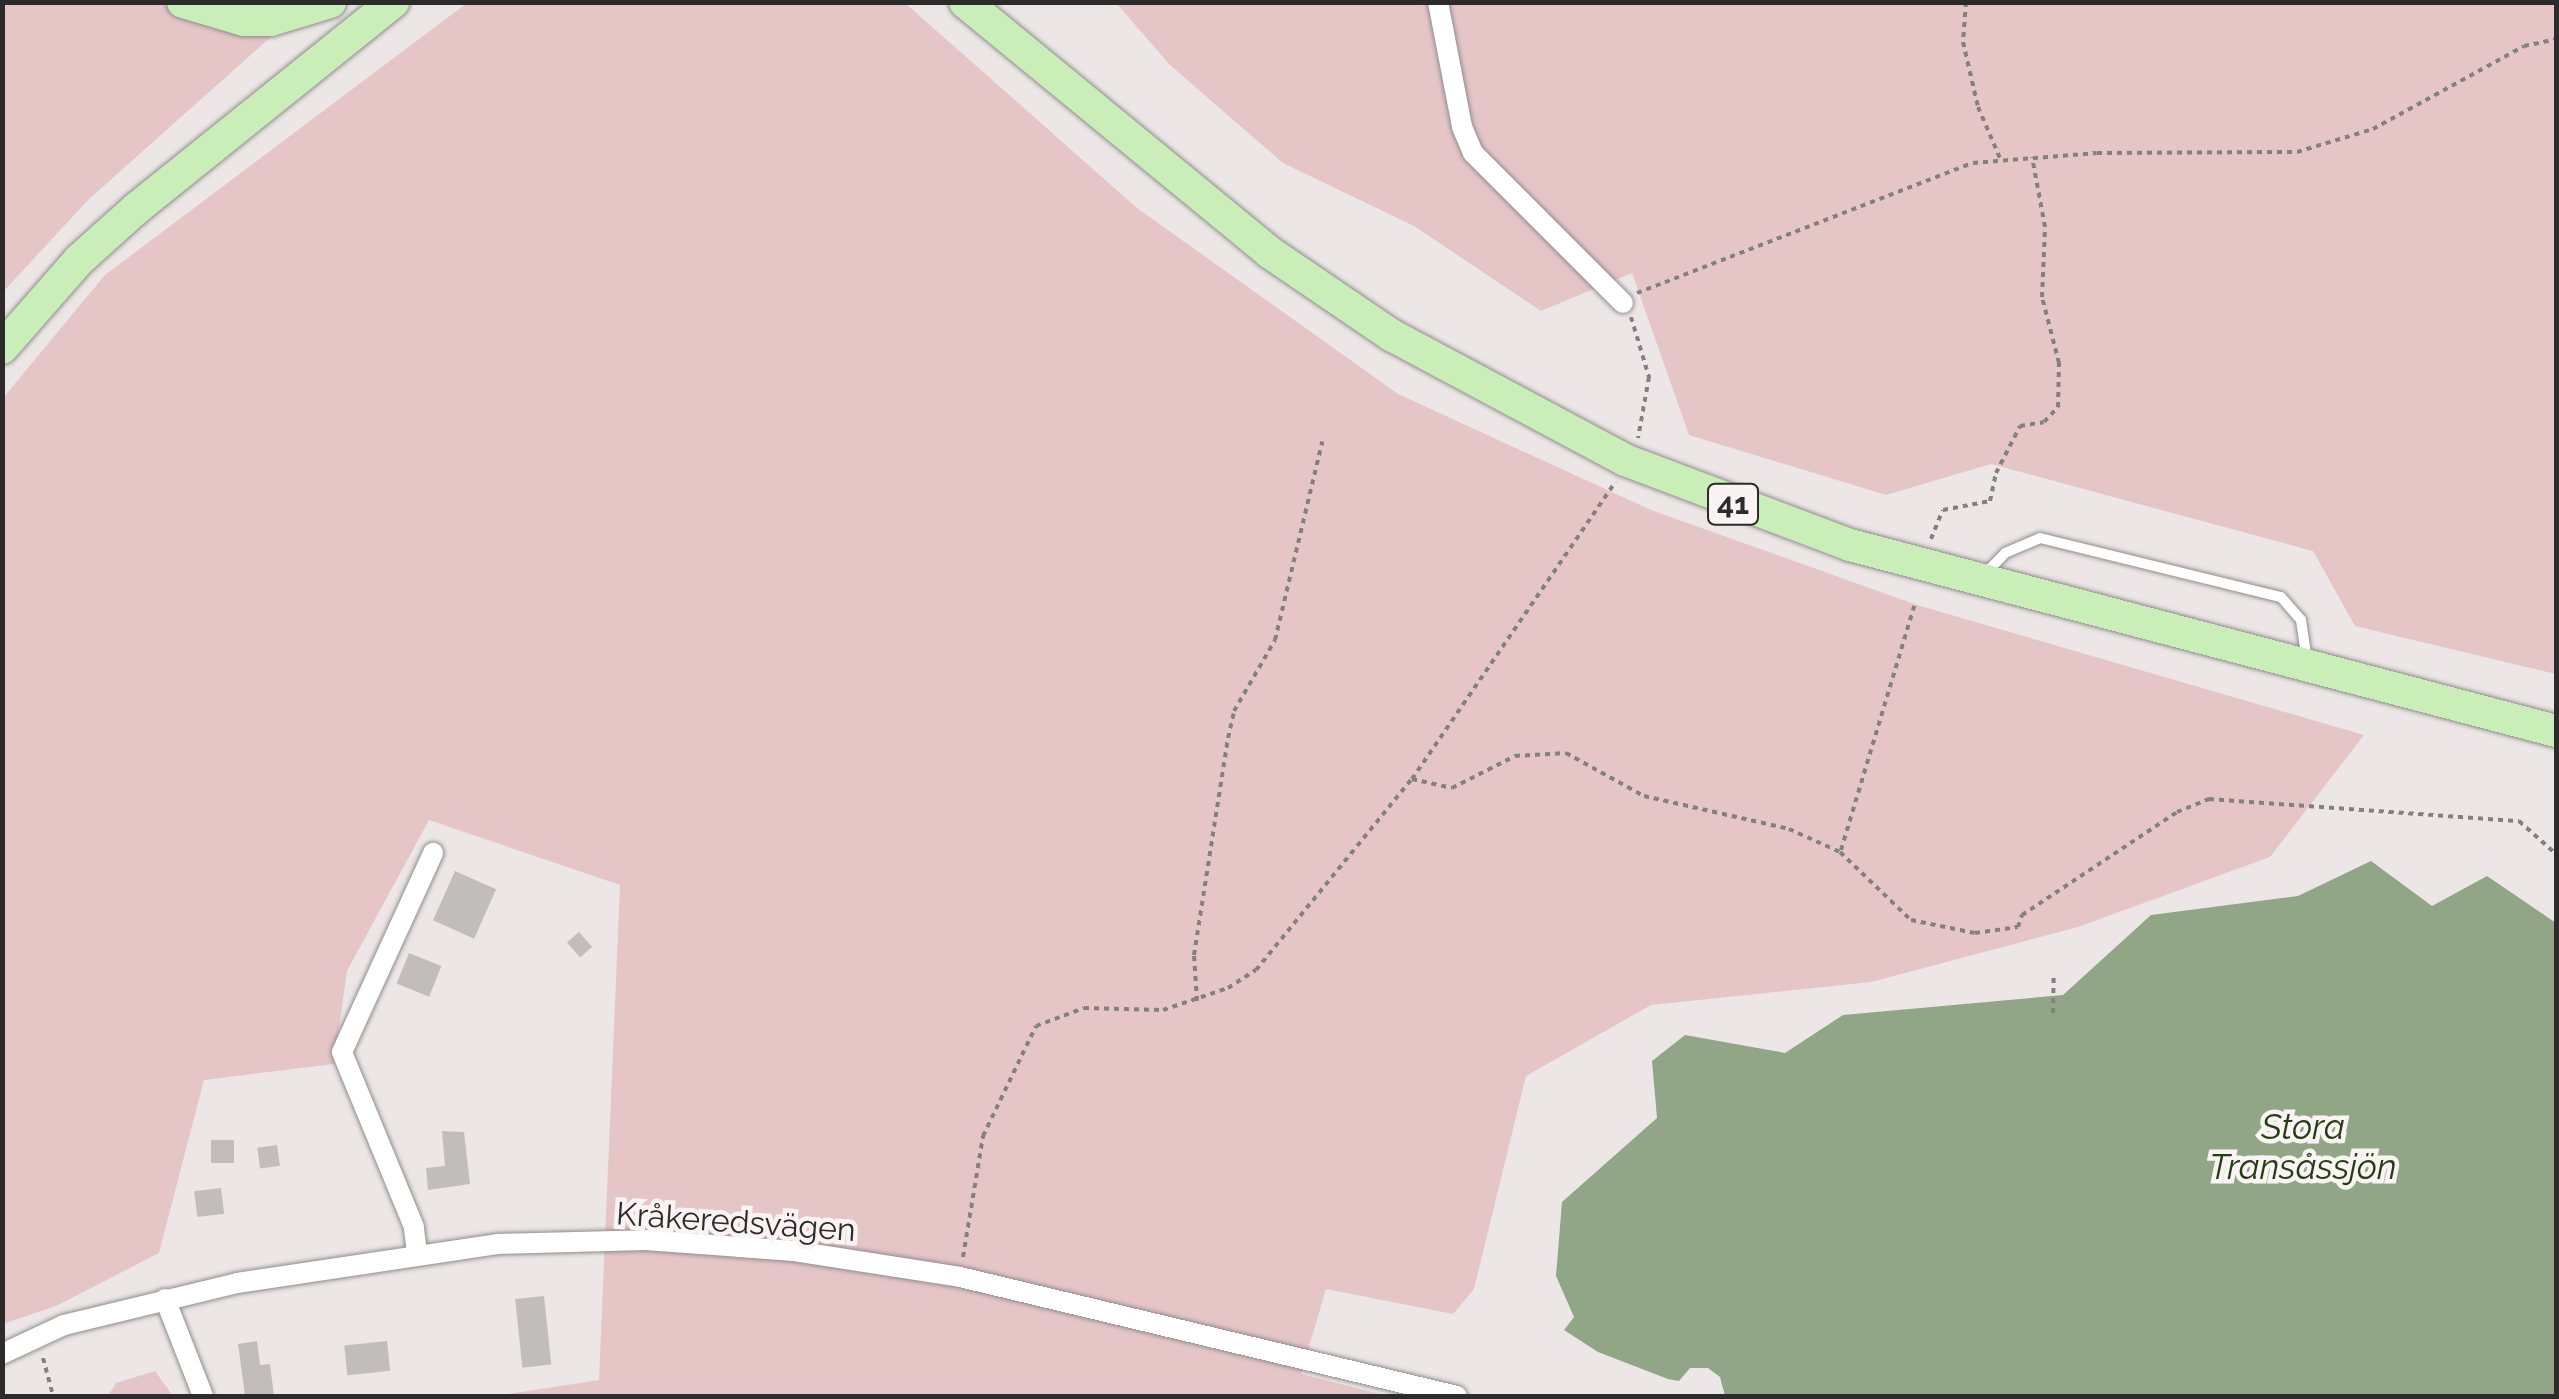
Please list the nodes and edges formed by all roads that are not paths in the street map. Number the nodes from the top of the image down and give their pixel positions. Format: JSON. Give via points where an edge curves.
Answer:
{"nodes":[{"id":1,"x":183,"y":2,"type":"edge"},
{"id":2,"x":330,"y":2,"type":"edge"},
{"id":3,"x":394,"y":2,"type":"edge"},
{"id":4,"x":965,"y":2,"type":"edge"},
{"id":5,"x":992,"y":2,"type":"edge"},
{"id":6,"x":1438,"y":2,"type":"edge"},
{"id":7,"x":1020,"y":43,"type":"junction"},
{"id":8,"x":1622,"y":303,"type":"road end"},
{"id":9,"x":2,"y":348,"type":"edge"},
{"id":10,"x":1978,"y":583,"type":"junction"},
{"id":11,"x":2308,"y":667,"type":"junction"},
{"id":12,"x":2556,"y":731,"type":"edge"},
{"id":13,"x":433,"y":853,"type":"dead end"},
{"id":14,"x":417,"y":1253,"type":"junction"},
{"id":15,"x":165,"y":1299,"type":"junction"},
{"id":16,"x":5,"y":1357,"type":"edge"},
{"id":17,"x":203,"y":1396,"type":"edge"},
{"id":18,"x":1457,"y":1396,"type":"edge"}],
"edges":[{"from":1,"to":2,"type":"main road","via":[[244,20],[271,20]]},
{"from":3,"to":9,"type":"main road","via":[[122,221]]},
{"from":4,"to":7,"type":"main road","number":"41"},
{"from":5,"to":7,"type":"main road","number":"41"},
{"from":6,"to":8,"type":"street","via":[[1457,109],[1473,152]]},
{"from":7,"to":10,"type":"main road","number":"41","via":[[1146,158],[1391,335],[1625,460],[1850,546]]},
{"from":10,"to":11,"type":"main road","number":"41"},
{"from":10,"to":11,"type":"lane","via":[[2024,542],[2062,540],[2281,597],[2301,620]]},
{"from":11,"to":12,"type":"main road","number":"41"},
{"from":13,"to":14,"type":"street","via":[[342,1052],[414,1227]]},
{"from":14,"to":15,"type":"street","name":"Kråkeredsvägen"},
{"from":14,"to":18,"type":"street","name":"Kråkeredsvägen","via":[[645,1240],[794,1251],[960,1277]]},
{"from":15,"to":16,"type":"street","name":"Kråkeredsvägen","via":[[64,1325]]},
{"from":15,"to":17,"type":"street"}]}
